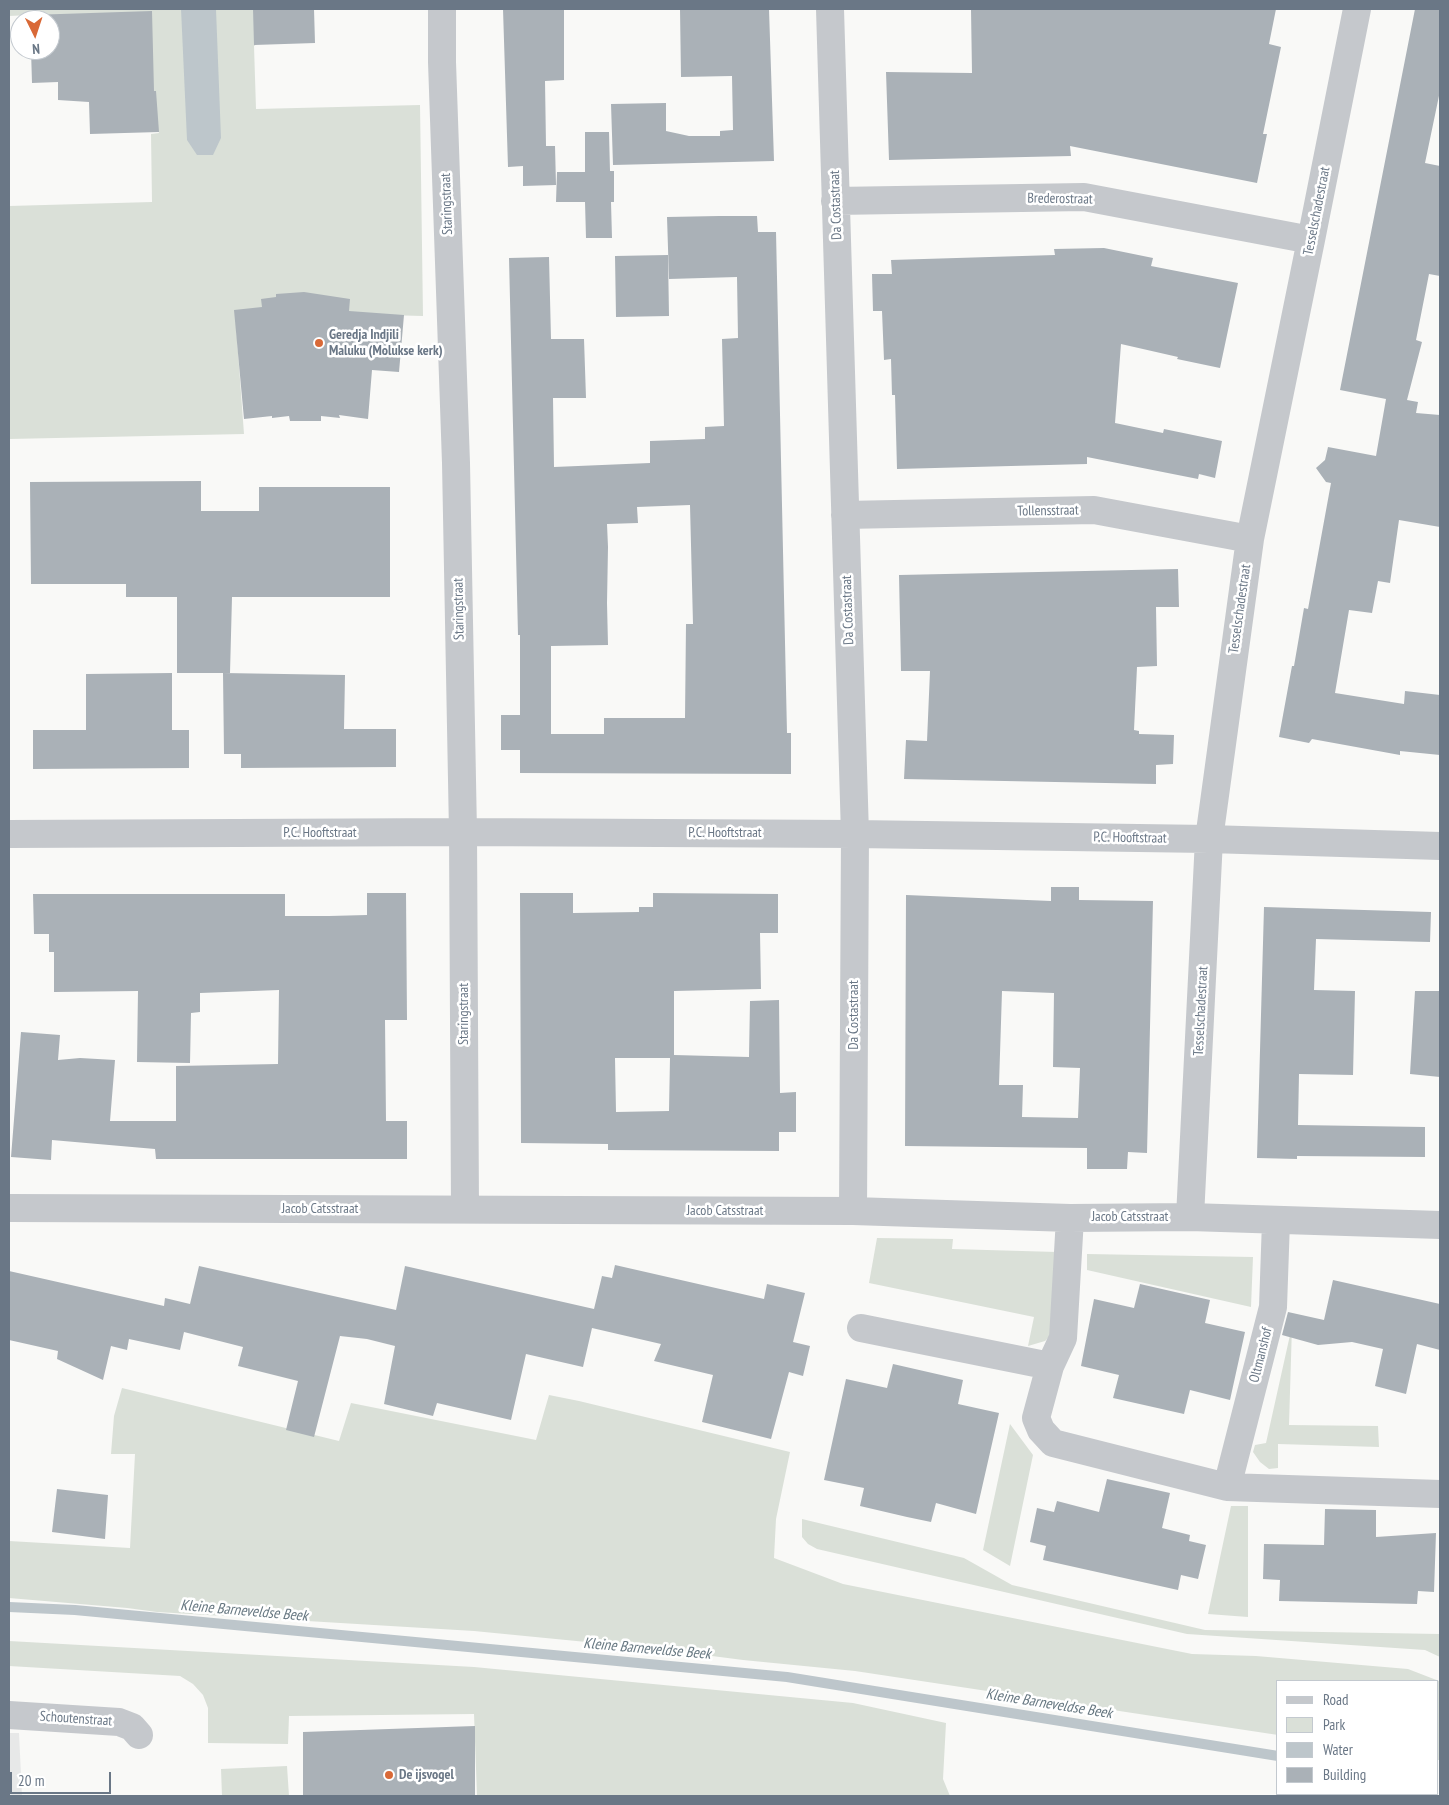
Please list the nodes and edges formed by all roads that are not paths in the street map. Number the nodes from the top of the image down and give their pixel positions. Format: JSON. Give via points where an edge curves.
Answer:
{"nodes":[{"id":1,"x":442,"y":9,"type":"edge"},
{"id":2,"x":830,"y":9,"type":"edge"},
{"id":3,"x":1357,"y":9,"type":"edge"},
{"id":4,"x":835,"y":201,"type":"junction"},
{"id":5,"x":1312,"y":240,"type":"junction"},
{"id":6,"x":844,"y":515,"type":"junction"},
{"id":7,"x":1250,"y":539,"type":"junction"},
{"id":8,"x":463,"y":832,"type":"junction"},
{"id":9,"x":9,"y":834,"type":"edge"},
{"id":10,"x":855,"y":834,"type":"junction"},
{"id":11,"x":1209,"y":839,"type":"junction"},
{"id":12,"x":1440,"y":846,"type":"edge"},
{"id":13,"x":9,"y":1208,"type":"edge"},
{"id":14,"x":465,"y":1209,"type":"junction"},
{"id":15,"x":853,"y":1212,"type":"junction"},
{"id":16,"x":1190,"y":1217,"type":"junction"},
{"id":17,"x":1070,"y":1218,"type":"junction"},
{"id":18,"x":1276,"y":1221,"type":"junction"},
{"id":19,"x":1440,"y":1225,"type":"edge"},
{"id":20,"x":861,"y":1328,"type":"dead end"},
{"id":21,"x":1050,"y":1366,"type":"junction"},
{"id":22,"x":1228,"y":1487,"type":"junction"},
{"id":23,"x":1440,"y":1494,"type":"edge"},
{"id":24,"x":9,"y":1716,"type":"edge"},
{"id":25,"x":139,"y":1735,"type":"dead end"}],
"edges":[{"from":1,"to":8,"type":"street","name":"Staringstraat"},
{"from":2,"to":4,"type":"street","name":"Da Costastraat"},
{"from":3,"to":5,"type":"street","name":"Tesselschadestraat"},
{"from":4,"to":5,"type":"street","name":"Brederostraat","via":[[1084,197]]},
{"from":4,"to":6,"type":"street","name":"Da Costastraat"},
{"from":5,"to":7,"type":"street","name":"Tesselschadestraat"},
{"from":6,"to":7,"type":"street","name":"Tollensstraat","via":[[1094,510]]},
{"from":6,"to":10,"type":"street","name":"Da Costastraat"},
{"from":7,"to":11,"type":"street","name":"Tesselschadestraat"},
{"from":8,"to":9,"type":"street","name":"P.C. Hooftstraat"},
{"from":8,"to":10,"type":"street","name":"P.C. Hooftstraat"},
{"from":8,"to":14,"type":"street","name":"Staringstraat"},
{"from":10,"to":11,"type":"street","name":"P.C. Hooftstraat"},
{"from":10,"to":15,"type":"street","name":"Da Costastraat"},
{"from":11,"to":12,"type":"street","name":"P.C. Hooftstraat"},
{"from":11,"to":16,"type":"street","name":"Tesselschadestraat"},
{"from":13,"to":14,"type":"street","name":"Jacob Catsstraat"},
{"from":14,"to":15,"type":"street","name":"Jacob Catsstraat"},
{"from":15,"to":17,"type":"street","name":"Jacob Catsstraat"},
{"from":16,"to":17,"type":"street","name":"Jacob Catsstraat"},
{"from":16,"to":18,"type":"street","name":"Jacob Catsstraat"},
{"from":17,"to":21,"type":"street","via":[[1063,1338]]},
{"from":18,"to":19,"type":"street","name":"Jacob Catsstraat"},
{"from":18,"to":22,"type":"street","name":"Oltmanshof","via":[[1273,1307]]},
{"from":20,"to":21,"type":"street"},
{"from":21,"to":22,"type":"street","via":[[1036,1418],[1041,1430],[1053,1443]]},
{"from":22,"to":23,"type":"street"},
{"from":24,"to":25,"type":"street","name":"Schoutenstraat","via":[[119,1722],[132,1727]]}]}
